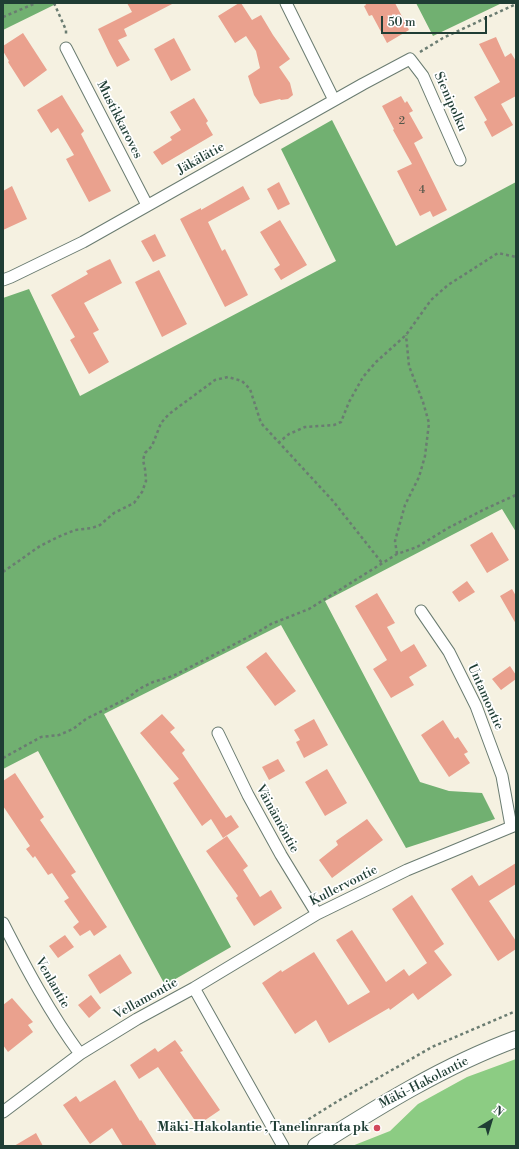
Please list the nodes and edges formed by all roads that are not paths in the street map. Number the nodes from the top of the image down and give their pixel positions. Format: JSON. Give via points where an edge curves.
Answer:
{"nodes":[{"id":1,"x":286,"y":3,"type":"edge"},
{"id":2,"x":66,"y":48,"type":"road end"},
{"id":3,"x":410,"y":59,"type":"joint"},
{"id":4,"x":334,"y":100,"type":"junction"},
{"id":5,"x":460,"y":160,"type":"dead end"},
{"id":6,"x":147,"y":205,"type":"junction"},
{"id":7,"x":3,"y":280,"type":"edge"},
{"id":8,"x":421,"y":611,"type":"dead end"},
{"id":9,"x":218,"y":733,"type":"dead end"},
{"id":10,"x":513,"y":825,"type":"edge"},
{"id":11,"x":317,"y":914,"type":"junction"},
{"id":12,"x":3,"y":923,"type":"edge"},
{"id":13,"x":194,"y":988,"type":"junction"},
{"id":14,"x":516,"y":1040,"type":"edge"},
{"id":15,"x":80,"y":1054,"type":"junction"},
{"id":16,"x":3,"y":1112,"type":"edge"},
{"id":17,"x":281,"y":1142,"type":"edge"},
{"id":18,"x":316,"y":1146,"type":"edge"}],
"edges":[{"from":1,"to":4,"type":"street"},
{"from":2,"to":6,"type":"street","name":"Mustikkaroves"},
{"from":3,"to":4,"type":"street","name":"Jäkälätie"},
{"from":3,"to":5,"type":"street","name":"Sienipolku","via":[[423,76]]},
{"from":4,"to":6,"type":"street","name":"Jäkälätie"},
{"from":6,"to":7,"type":"street","name":"Jäkälätie","via":[[83,242]]},
{"from":8,"to":10,"type":"street","name":"Untamontie","via":[[449,652],[476,706],[502,776]]},
{"from":9,"to":11,"type":"street","name":"Väinämöntie","via":[[248,795]]},
{"from":10,"to":11,"type":"street","name":"Kullervontie","via":[[407,870]]},
{"from":11,"to":13,"type":"street","name":"Kullervontie"},
{"from":12,"to":15,"type":"street","name":"Venlantie","via":[[62,1030]]},
{"from":13,"to":15,"type":"street","name":"Vellamontie"},
{"from":13,"to":17,"type":"street","name":"Vellamontie"},
{"from":14,"to":18,"type":"street","name":"Mäki-Hakolantie","via":[[446,1070],[372,1110]]},
{"from":15,"to":16,"type":"street","name":"Vellamontie"}]}
